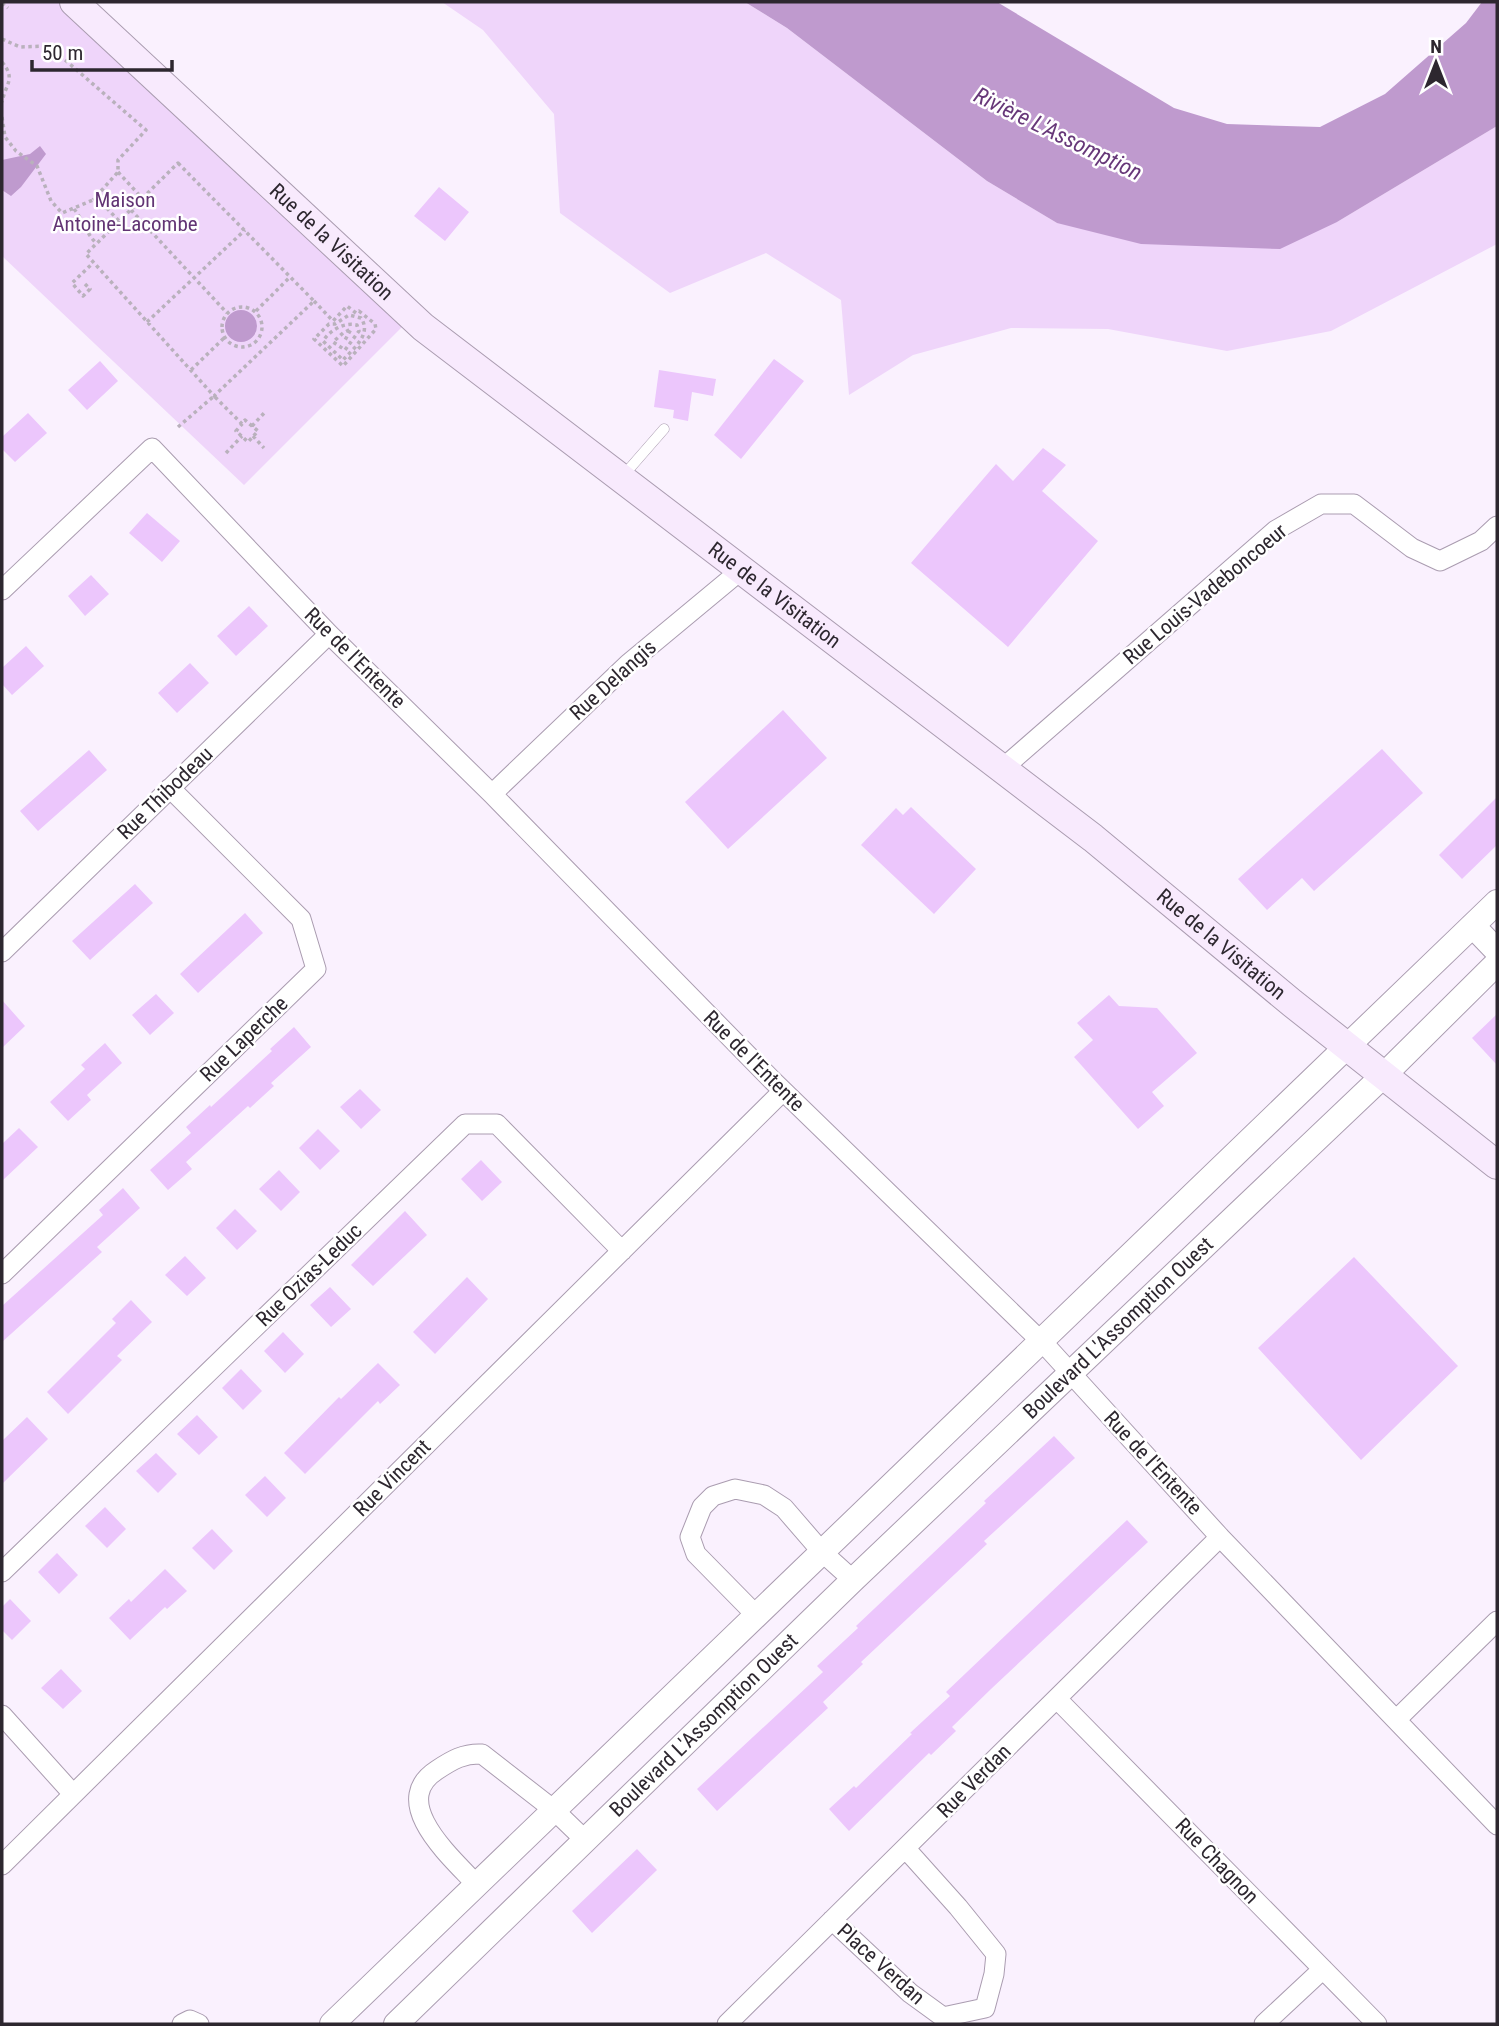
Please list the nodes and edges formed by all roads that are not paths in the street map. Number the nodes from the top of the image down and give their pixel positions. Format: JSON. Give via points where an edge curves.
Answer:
{"nodes":[{"id":1,"x":74,"y":2,"type":"edge"},
{"id":2,"x":664,"y":429,"type":"dead end"},
{"id":3,"x":621,"y":479,"type":"junction"},
{"id":4,"x":1497,"y":526,"type":"edge"},
{"id":5,"x":740,"y":571,"type":"junction"},
{"id":6,"x":2,"y":590,"type":"edge"},
{"id":7,"x":329,"y":634,"type":"junction"},
{"id":8,"x":1002,"y":769,"type":"junction"},
{"id":9,"x":170,"y":788,"type":"junction"},
{"id":10,"x":492,"y":794,"type":"junction"},
{"id":11,"x":1497,"y":902,"type":"edge"},
{"id":12,"x":1472,"y":926,"type":"junction"},
{"id":13,"x":1497,"y":951,"type":"edge"},
{"id":14,"x":2,"y":952,"type":"edge"},
{"id":15,"x":1497,"y":963,"type":"edge"},
{"id":16,"x":1347,"y":1046,"type":"junction"},
{"id":17,"x":1384,"y":1076,"type":"junction"},
{"id":18,"x":783,"y":1091,"type":"junction"},
{"id":19,"x":1497,"y":1165,"type":"edge"},
{"id":20,"x":622,"y":1251,"type":"junction"},
{"id":21,"x":2,"y":1274,"type":"edge"},
{"id":22,"x":1041,"y":1341,"type":"junction"},
{"id":23,"x":1070,"y":1372,"type":"junction"},
{"id":24,"x":1220,"y":1537,"type":"junction"},
{"id":25,"x":822,"y":1552,"type":"junction"},
{"id":26,"x":2,"y":1572,"type":"edge"},
{"id":27,"x":853,"y":1580,"type":"junction"},
{"id":28,"x":756,"y":1615,"type":"junction"},
{"id":29,"x":1497,"y":1621,"type":"edge"},
{"id":30,"x":1057,"y":1699,"type":"junction"},
{"id":31,"x":2,"y":1715,"type":"edge"},
{"id":32,"x":1397,"y":1719,"type":"junction"},
{"id":33,"x":73,"y":1794,"type":"junction"},
{"id":34,"x":554,"y":1810,"type":"junction"},
{"id":35,"x":1497,"y":1825,"type":"edge"},
{"id":36,"x":585,"y":1840,"type":"junction"},
{"id":37,"x":906,"y":1849,"type":"junction"},
{"id":38,"x":2,"y":1865,"type":"edge"},
{"id":39,"x":477,"y":1885,"type":"junction"},
{"id":40,"x":832,"y":1920,"type":"junction"},
{"id":41,"x":1323,"y":1969,"type":"junction"},
{"id":42,"x":182,"y":2024,"type":"edge"},
{"id":43,"x":198,"y":2024,"type":"edge"},
{"id":44,"x":332,"y":2024,"type":"edge"},
{"id":45,"x":396,"y":2024,"type":"edge"},
{"id":46,"x":727,"y":2024,"type":"edge"},
{"id":47,"x":1264,"y":2024,"type":"edge"},
{"id":48,"x":1377,"y":2024,"type":"edge"}],
"edges":[{"from":1,"to":3,"type":"main road","name":"Rue de la Visitation","via":[[423,327]]},
{"from":2,"to":3,"type":"lane"},
{"from":3,"to":5,"type":"main road","name":"Rue de la Visitation"},
{"from":4,"to":8,"type":"street","name":"Rue Louis-Vadeboncoeur","via":[[1481,541],[1440,561],[1412,548],[1354,504],[1321,504],[1276,530]]},
{"from":5,"to":8,"type":"main road","name":"Rue de la Visitation"},
{"from":5,"to":10,"type":"street","name":"Rue Delangis","via":[[628,664]]},
{"from":6,"to":7,"type":"street","name":"Rue de l'Entente","via":[[152,448]]},
{"from":7,"to":9,"type":"street","name":"Rue Thibodeau"},
{"from":7,"to":10,"type":"street","name":"Rue de l'Entente"},
{"from":8,"to":16,"type":"main road","name":"Rue de la Visitation"},
{"from":9,"to":14,"type":"street","name":"Rue Thibodeau"},
{"from":9,"to":21,"type":"street","name":"Rue Laperche","via":[[301,919],[316,969]]},
{"from":10,"to":18,"type":"street","name":"Rue de l'Entente"},
{"from":11,"to":12,"type":"street","name":"Boulevard L'Assomption Ouest"},
{"from":12,"to":13,"type":"street"},
{"from":12,"to":16,"type":"street","name":"Boulevard L'Assomption Ouest"},
{"from":15,"to":17,"type":"street","name":"Boulevard L'Assomption Ouest"},
{"from":16,"to":17,"type":"main road","name":"Rue de la Visitation"},
{"from":16,"to":22,"type":"street","name":"Boulevard L'Assomption Ouest"},
{"from":17,"to":19,"type":"main road","name":"Rue de la Visitation"},
{"from":17,"to":23,"type":"street","name":"Boulevard L'Assomption Ouest"},
{"from":18,"to":20,"type":"street","name":"Rue Vincent"},
{"from":18,"to":22,"type":"street","name":"Rue de l'Entente"},
{"from":20,"to":26,"type":"street","name":"Rue Ozias-Leduc","via":[[497,1124],[466,1124]]},
{"from":20,"to":33,"type":"street","name":"Rue Vincent"},
{"from":22,"to":23,"type":"street","name":"Rue de l'Entente"},
{"from":22,"to":25,"type":"street","name":"Boulevard L'Assomption Ouest"},
{"from":23,"to":24,"type":"street","name":"Rue de l'Entente"},
{"from":23,"to":27,"type":"street","name":"Boulevard L'Assomption Ouest"},
{"from":24,"to":30,"type":"street","name":"Rue Verdan"},
{"from":24,"to":32,"type":"street","name":"Rue de l'Entente"},
{"from":25,"to":27,"type":"street","name":"Boulevard L'Assomption Ouest"},
{"from":25,"to":28,"type":"street","name":"Boulevard L'Assomption Ouest"},
{"from":25,"to":28,"type":"street","name":"Boulevard L'Assomption Ouest","via":[[784,1508],[764,1495],[735,1489],[713,1496],[702,1507],[690,1537],[696,1554]]},
{"from":27,"to":36,"type":"street","name":"Boulevard L'Assomption Ouest"},
{"from":28,"to":34,"type":"street","name":"Boulevard L'Assomption Ouest"},
{"from":29,"to":32,"type":"street"},
{"from":30,"to":37,"type":"street","name":"Rue Verdan"},
{"from":30,"to":41,"type":"street","name":"Rue Chagnon"},
{"from":31,"to":33,"type":"street"},
{"from":32,"to":35,"type":"street","name":"Rue de l'Entente"},
{"from":33,"to":38,"type":"street","name":"Rue Vincent"},
{"from":34,"to":36,"type":"street"},
{"from":34,"to":39,"type":"street","name":"Boulevard L'Assomption Ouest"},
{"from":34,"to":39,"type":"street","via":[[482,1754],[455,1758],[430,1774],[421,1786],[418,1811],[438,1843]]},
{"from":36,"to":45,"type":"street","name":"Boulevard L'Assomption Ouest"},
{"from":37,"to":40,"type":"street","name":"Rue Verdan"},
{"from":37,"to":40,"type":"street","name":"Place Verdan","via":[[996,1954],[985,2008],[943,2017],[910,1993]]},
{"from":39,"to":44,"type":"street","name":"Boulevard L'Assomption Ouest"},
{"from":40,"to":46,"type":"street","name":"Rue Verdan"},
{"from":41,"to":47,"type":"street"},
{"from":41,"to":48,"type":"street","name":"Rue Chagnon"},
{"from":42,"to":43,"type":"street","via":[[190,2020]]}]}
